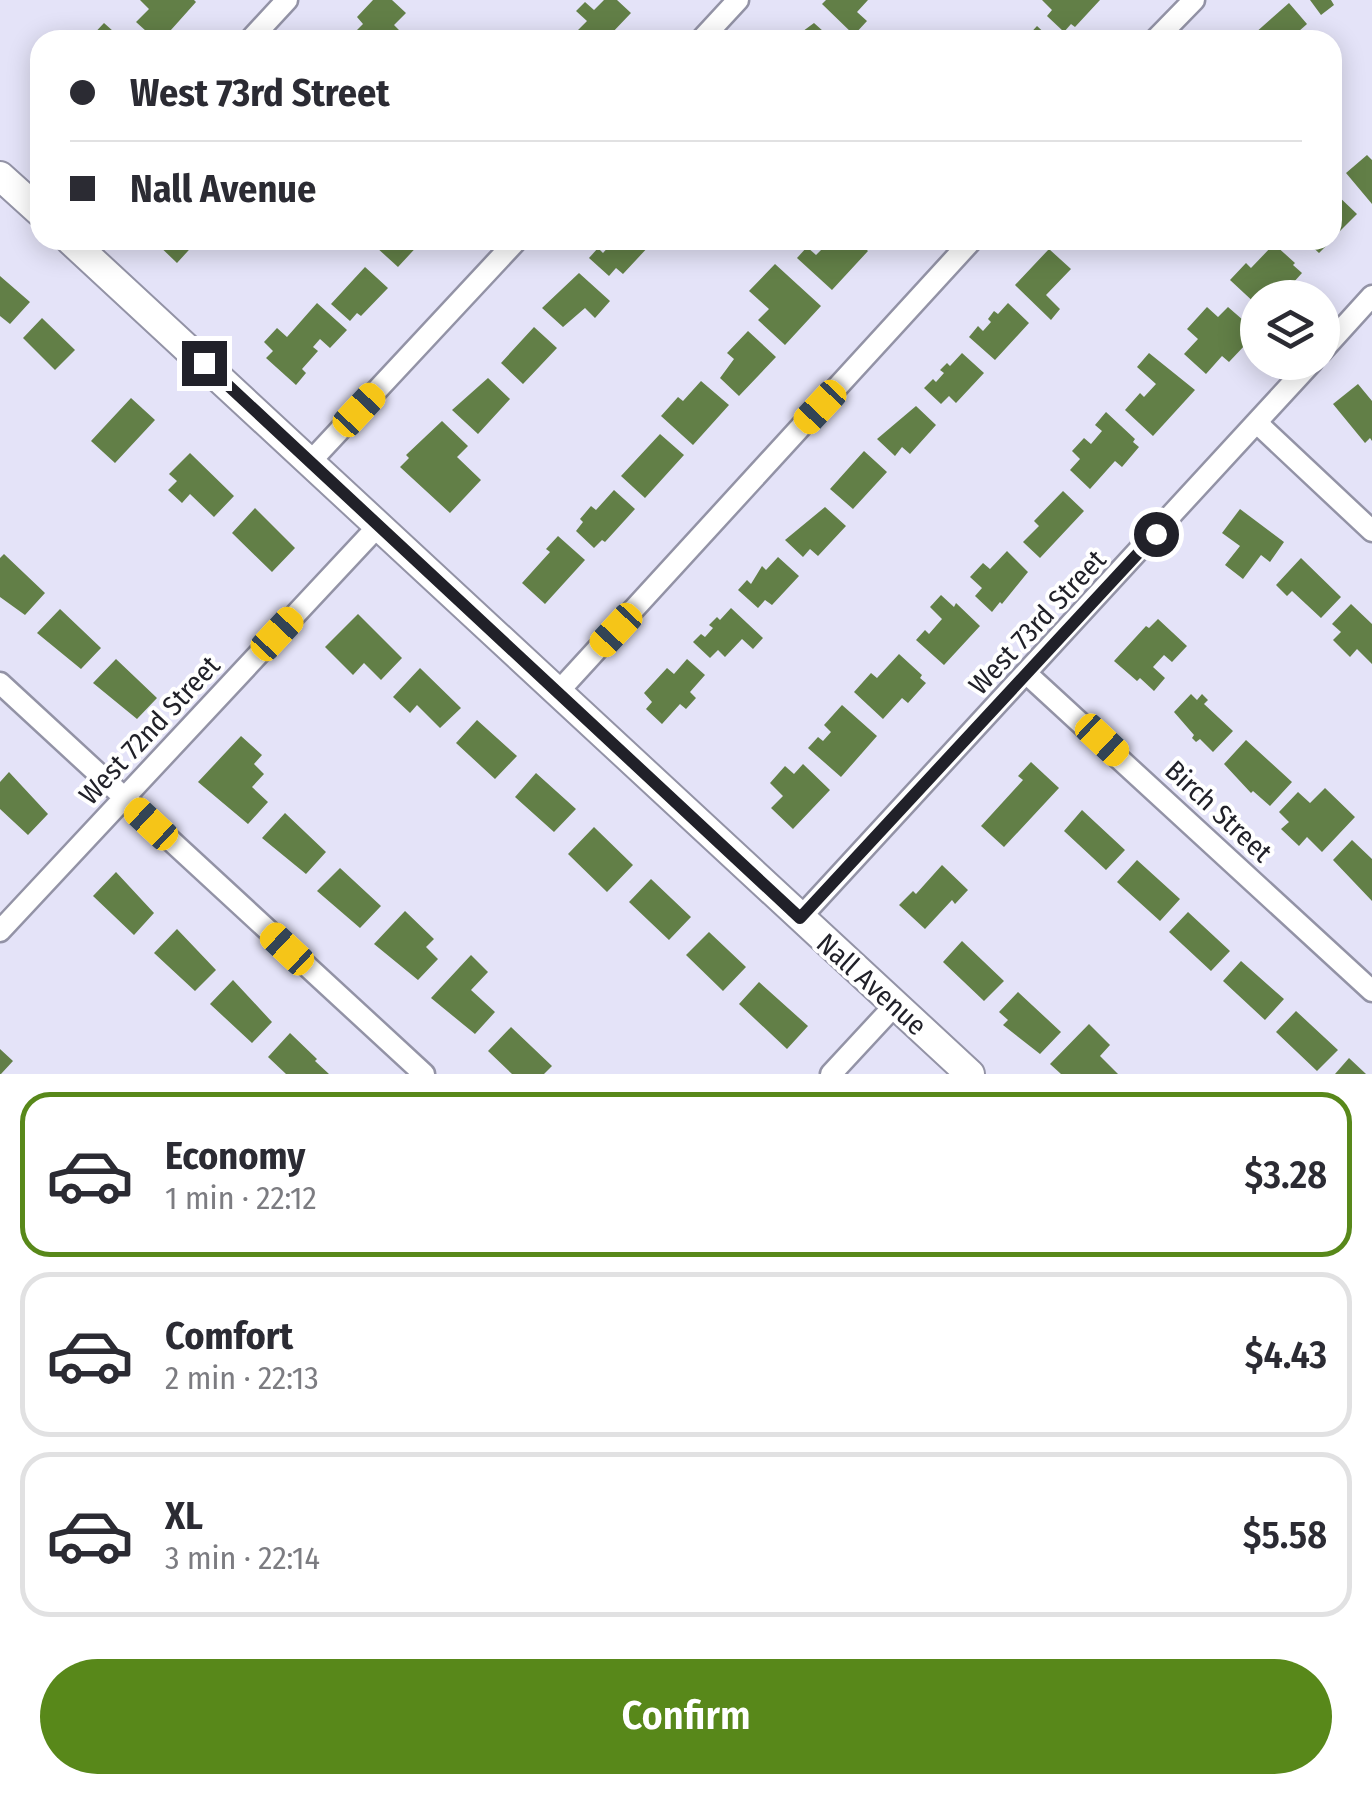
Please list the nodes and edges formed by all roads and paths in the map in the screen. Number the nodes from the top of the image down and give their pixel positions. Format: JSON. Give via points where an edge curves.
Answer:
{"nodes":[{"id":1,"x":287,"y":0,"type":"edge"},
{"id":2,"x":738,"y":0,"type":"edge"},
{"id":3,"x":1194,"y":0,"type":"edge"},
{"id":4,"x":259,"y":30,"type":"edge"},
{"id":5,"x":710,"y":30,"type":"edge"},
{"id":6,"x":1166,"y":30,"type":"edge"},
{"id":7,"x":0,"y":176,"type":"edge"},
{"id":8,"x":30,"y":203,"type":"edge"},
{"id":9,"x":81,"y":250,"type":"edge"},
{"id":10,"x":507,"y":250,"type":"edge"},
{"id":11,"x":963,"y":250,"type":"edge"},
{"id":12,"x":1372,"y":296,"type":"edge"},
{"id":13,"x":1340,"y":331,"type":"edge"},
{"id":14,"x":1296,"y":380,"type":"edge"},
{"id":15,"x":1257,"y":423,"type":"junction"},
{"id":16,"x":311,"y":461,"type":"junction"},
{"id":17,"x":380,"y":524,"type":"junction"},
{"id":18,"x":1372,"y":532,"type":"edge"},
{"id":19,"x":1027,"y":674,"type":"junction"},
{"id":20,"x":0,"y":683,"type":"edge"},
{"id":21,"x":558,"y":692,"type":"junction"},
{"id":22,"x":124,"y":798,"type":"junction"},
{"id":23,"x":800,"y":918,"type":"junction"},
{"id":24,"x":0,"y":931,"type":"edge"},
{"id":25,"x":1372,"y":991,"type":"edge"},
{"id":26,"x":895,"y":1005,"type":"junction"},
{"id":27,"x":424,"y":1074,"type":"edge"},
{"id":28,"x":831,"y":1074,"type":"edge"},
{"id":29,"x":970,"y":1074,"type":"edge"}],
"edges":[{"from":1,"to":4,"type":"street"},
{"from":2,"to":5,"type":"street"},
{"from":3,"to":6,"type":"street"},
{"from":7,"to":8,"type":"main road"},
{"from":9,"to":16,"type":"main road","name":"Nall Avenue"},
{"from":10,"to":16,"type":"street"},
{"from":11,"to":21,"type":"street"},
{"from":12,"to":13,"type":"street"},
{"from":14,"to":15,"type":"street","name":"West 73rd Street"},
{"from":15,"to":18,"type":"street"},
{"from":15,"to":19,"type":"street","name":"West 73rd Street"},
{"from":16,"to":17,"type":"main road","name":"Nall Avenue"},
{"from":17,"to":21,"type":"main road","name":"Nall Avenue"},
{"from":17,"to":22,"type":"street","name":"West 72nd Street"},
{"from":19,"to":23,"type":"street","name":"West 73rd Street"},
{"from":19,"to":25,"type":"street","name":"Birch Street"},
{"from":20,"to":22,"type":"street"},
{"from":21,"to":23,"type":"main road","name":"Nall Avenue"},
{"from":22,"to":24,"type":"street","name":"West 72nd Street"},
{"from":22,"to":27,"type":"street"},
{"from":23,"to":26,"type":"main road","name":"Nall Avenue"},
{"from":26,"to":28,"type":"street"},
{"from":26,"to":29,"type":"main road","name":"Nall Avenue"}]}
